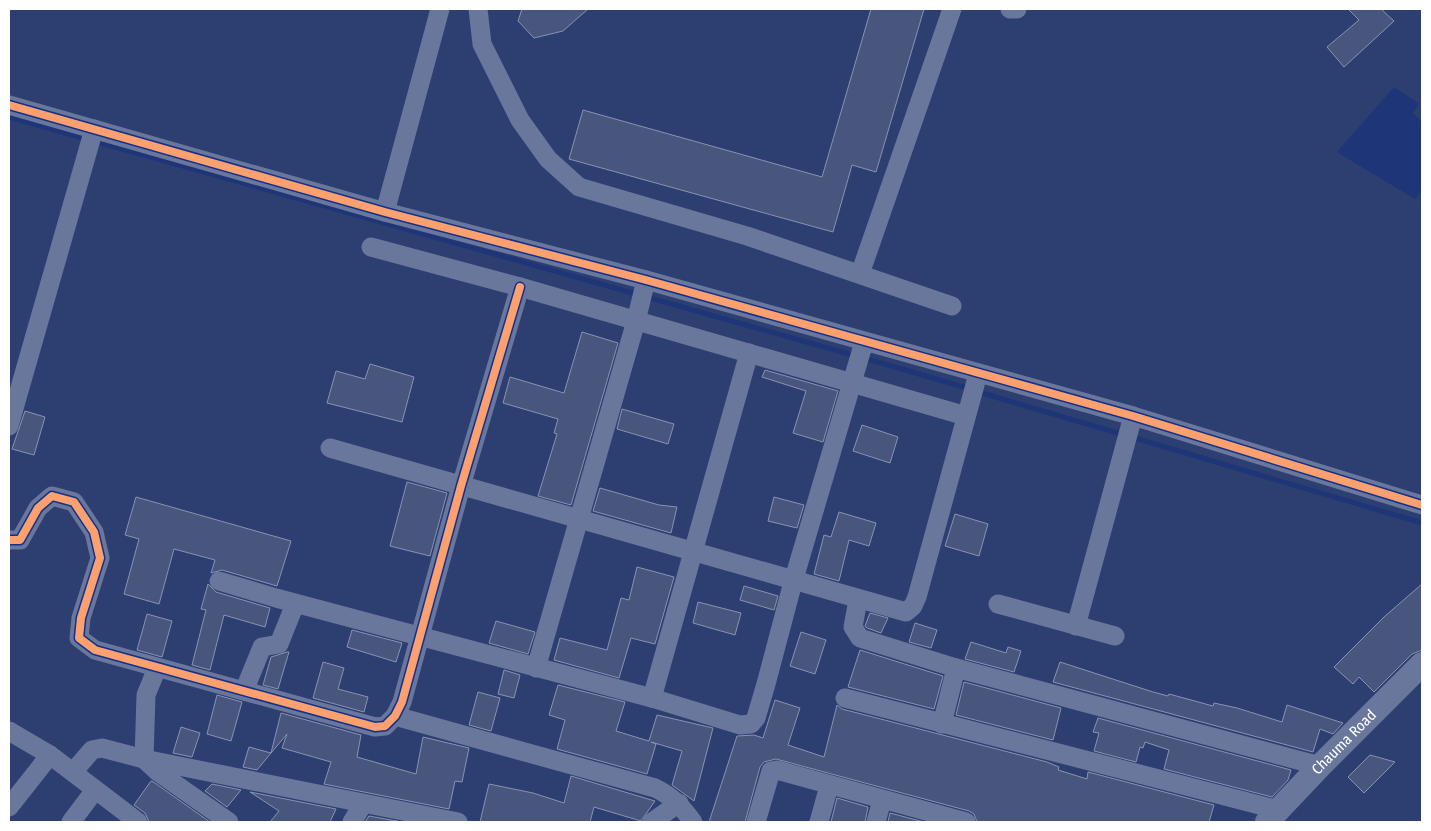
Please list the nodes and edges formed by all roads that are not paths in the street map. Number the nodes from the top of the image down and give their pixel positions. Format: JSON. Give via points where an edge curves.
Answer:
{"nodes":[{"id":1,"x":440,"y":9,"type":"edge"},
{"id":2,"x":478,"y":9,"type":"edge"},
{"id":3,"x":952,"y":9,"type":"edge"},
{"id":4,"x":1010,"y":9,"type":"edge"},
{"id":5,"x":1017,"y":9,"type":"edge"},
{"id":6,"x":9,"y":105,"type":"edge"},
{"id":7,"x":94,"y":129,"type":"junction"},
{"id":8,"x":385,"y":212,"type":"junction"},
{"id":9,"x":371,"y":247,"type":"dead end"},
{"id":10,"x":860,"y":274,"type":"junction"},
{"id":11,"x":520,"y":287,"type":"junction"},
{"id":12,"x":644,"y":290,"type":"junction"},
{"id":13,"x":952,"y":306,"type":"dead end"},
{"id":14,"x":636,"y":321,"type":"junction"},
{"id":15,"x":864,"y":342,"type":"junction"},
{"id":16,"x":749,"y":353,"type":"junction"},
{"id":17,"x":978,"y":374,"type":"junction"},
{"id":18,"x":853,"y":383,"type":"junction"},
{"id":19,"x":966,"y":416,"type":"junction"},
{"id":20,"x":1133,"y":416,"type":"junction"},
{"id":21,"x":9,"y":426,"type":"edge"},
{"id":22,"x":330,"y":448,"type":"dead end"},
{"id":23,"x":461,"y":486,"type":"junction"},
{"id":24,"x":1422,"y":505,"type":"edge"},
{"id":25,"x":579,"y":520,"type":"junction"},
{"id":26,"x":9,"y":540,"type":"edge"},
{"id":27,"x":693,"y":553,"type":"junction"},
{"id":28,"x":219,"y":581,"type":"dead end"},
{"id":29,"x":793,"y":582,"type":"junction"},
{"id":30,"x":858,"y":600,"type":"junction"},
{"id":31,"x":295,"y":604,"type":"junction"},
{"id":32,"x":998,"y":604,"type":"dead end"},
{"id":33,"x":1076,"y":626,"type":"junction"},
{"id":34,"x":419,"y":636,"type":"junction"},
{"id":35,"x":1115,"y":636,"type":"dead end"},
{"id":36,"x":1422,"y":664,"type":"edge"},
{"id":37,"x":157,"y":668,"type":"junction"},
{"id":38,"x":536,"y":668,"type":"junction"},
{"id":39,"x":956,"y":668,"type":"junction"},
{"id":40,"x":244,"y":692,"type":"junction"},
{"id":41,"x":652,"y":698,"type":"junction"},
{"id":42,"x":845,"y":698,"type":"dead end"},
{"id":43,"x":394,"y":716,"type":"junction"},
{"id":44,"x":942,"y":724,"type":"junction"},
{"id":45,"x":9,"y":731,"type":"edge"},
{"id":46,"x":50,"y":755,"type":"junction"},
{"id":47,"x":144,"y":759,"type":"junction"},
{"id":48,"x":1320,"y":766,"type":"junction"},
{"id":49,"x":73,"y":772,"type":"junction"},
{"id":50,"x":829,"y":786,"type":"junction"},
{"id":51,"x":95,"y":790,"type":"junction"},
{"id":52,"x":882,"y":800,"type":"junction"},
{"id":53,"x":679,"y":803,"type":"junction"},
{"id":54,"x":364,"y":804,"type":"junction"},
{"id":55,"x":9,"y":808,"type":"edge"},
{"id":56,"x":1273,"y":816,"type":"edge"},
{"id":57,"x":935,"y":818,"type":"edge"},
{"id":58,"x":71,"y":822,"type":"edge"},
{"id":59,"x":138,"y":822,"type":"edge"},
{"id":60,"x":229,"y":822,"type":"edge"},
{"id":61,"x":352,"y":822,"type":"edge"},
{"id":62,"x":458,"y":822,"type":"edge"},
{"id":63,"x":652,"y":822,"type":"edge"},
{"id":64,"x":693,"y":822,"type":"edge"},
{"id":65,"x":756,"y":822,"type":"edge"},
{"id":66,"x":819,"y":822,"type":"edge"},
{"id":67,"x":876,"y":822,"type":"edge"},
{"id":68,"x":966,"y":822,"type":"edge"}],
"edges":[{"from":1,"to":8,"type":"street"},
{"from":2,"to":10,"type":"street","via":[[482,44],[520,120],[548,159],[579,187],[692,219]]},
{"from":3,"to":10,"type":"street"},
{"from":4,"to":5,"type":"street"},
{"from":6,"to":7,"type":"street"},
{"from":7,"to":8,"type":"street"},
{"from":7,"to":21,"type":"street"},
{"from":8,"to":12,"type":"street"},
{"from":9,"to":11,"type":"street"},
{"from":10,"to":13,"type":"street"},
{"from":11,"to":14,"type":"street"},
{"from":11,"to":23,"type":"street"},
{"from":12,"to":14,"type":"street"},
{"from":12,"to":15,"type":"street"},
{"from":14,"to":16,"type":"street"},
{"from":14,"to":25,"type":"street"},
{"from":15,"to":17,"type":"street"},
{"from":15,"to":18,"type":"street"},
{"from":16,"to":18,"type":"street"},
{"from":16,"to":27,"type":"street"},
{"from":17,"to":19,"type":"street"},
{"from":17,"to":20,"type":"street"},
{"from":18,"to":19,"type":"street"},
{"from":18,"to":29,"type":"street"},
{"from":19,"to":30,"type":"street","via":[[913,606],[906,612]]},
{"from":20,"to":24,"type":"street"},
{"from":20,"to":33,"type":"street"},
{"from":22,"to":23,"type":"street"},
{"from":23,"to":25,"type":"street"},
{"from":23,"to":34,"type":"street"},
{"from":25,"to":27,"type":"street"},
{"from":25,"to":38,"type":"street"},
{"from":26,"to":37,"type":"street","via":[[20,540],[38,508],[52,496],[74,502],[94,532],[100,558],[81,618],[79,638],[95,650]]},
{"from":27,"to":29,"type":"street"},
{"from":27,"to":41,"type":"street"},
{"from":28,"to":31,"type":"street"},
{"from":29,"to":30,"type":"street"},
{"from":29,"to":41,"type":"street","via":[[756,718],[751,724],[740,724]]},
{"from":30,"to":39,"type":"street","via":[[853,627],[860,638]]},
{"from":31,"to":34,"type":"street"},
{"from":31,"to":40,"type":"street","via":[[279,644],[262,647]]},
{"from":32,"to":33,"type":"street"},
{"from":33,"to":35,"type":"street"},
{"from":34,"to":38,"type":"street"},
{"from":34,"to":43,"type":"street","via":[[402,702]]},
{"from":36,"to":48,"type":"street","name":"Chauma Road"},
{"from":37,"to":40,"type":"street"},
{"from":37,"to":47,"type":"street","via":[[146,695]]},
{"from":38,"to":41,"type":"street"},
{"from":39,"to":44,"type":"street"},
{"from":39,"to":48,"type":"street"},
{"from":40,"to":43,"type":"street","via":[[375,727],[385,726]]},
{"from":42,"to":44,"type":"street"},
{"from":43,"to":53,"type":"street","via":[[655,788]]},
{"from":44,"to":56,"type":"street"},
{"from":45,"to":46,"type":"street"},
{"from":46,"to":49,"type":"street"},
{"from":46,"to":55,"type":"street"},
{"from":47,"to":49,"type":"street","via":[[102,748],[92,750]]},
{"from":47,"to":54,"type":"street"},
{"from":47,"to":60,"type":"street"},
{"from":48,"to":56,"type":"street","name":"Chauma Road"},
{"from":49,"to":51,"type":"street"},
{"from":50,"to":52,"type":"street"},
{"from":50,"to":65,"type":"street","via":[[771,771]]},
{"from":50,"to":66,"type":"street"},
{"from":51,"to":58,"type":"street"},
{"from":51,"to":59,"type":"street"},
{"from":52,"to":57,"type":"street"},
{"from":52,"to":67,"type":"street"},
{"from":53,"to":63,"type":"street"},
{"from":53,"to":64,"type":"street"},
{"from":54,"to":61,"type":"street"},
{"from":54,"to":62,"type":"street"},
{"from":57,"to":68,"type":"street"}]}
